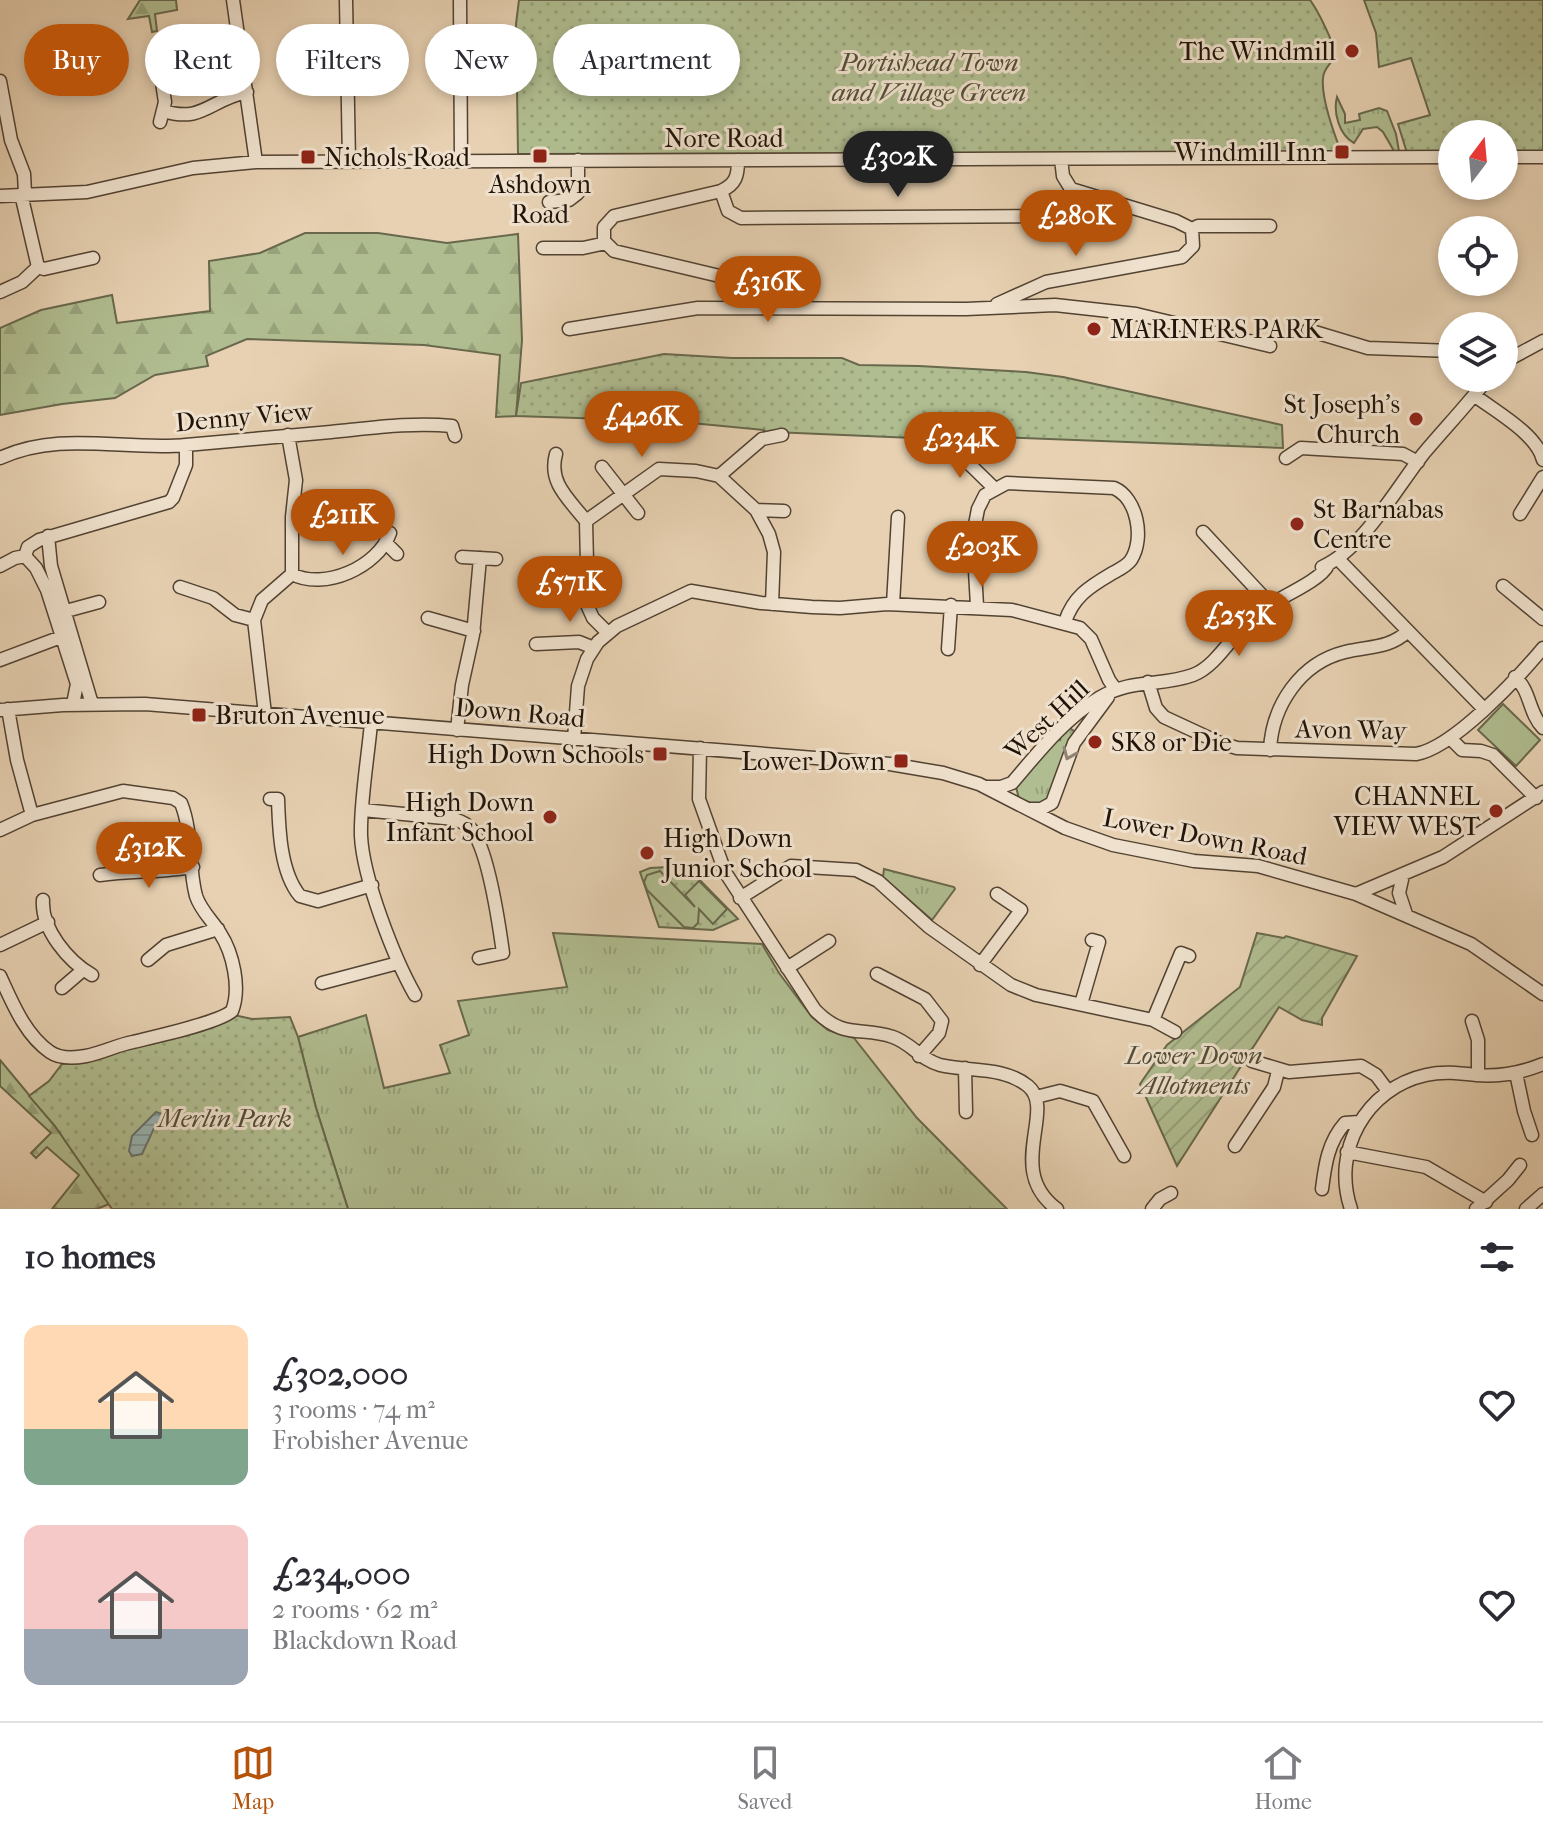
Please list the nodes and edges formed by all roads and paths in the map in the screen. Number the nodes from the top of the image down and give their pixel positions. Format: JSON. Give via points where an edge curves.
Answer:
{"nodes":[{"id":1,"x":233,"y":0,"type":"edge"},
{"id":2,"x":346,"y":0,"type":"edge"},
{"id":3,"x":460,"y":0,"type":"edge"},
{"id":4,"x":237,"y":24,"type":"edge"},
{"id":5,"x":0,"y":81,"type":"edge"},
{"id":6,"x":164,"y":96,"type":"edge"},
{"id":7,"x":234,"y":96,"type":"edge"},
{"id":8,"x":248,"y":96,"type":"edge"},
{"id":9,"x":6,"y":141,"type":"edge"},
{"id":10,"x":1438,"y":157,"type":"edge"},
{"id":11,"x":1518,"y":157,"type":"edge"},
{"id":12,"x":1543,"y":157,"type":"edge"},
{"id":13,"x":1061,"y":159,"type":"junction"},
{"id":14,"x":461,"y":160,"type":"junction"},
{"id":15,"x":578,"y":160,"type":"junction"},
{"id":16,"x":738,"y":160,"type":"junction"},
{"id":17,"x":349,"y":161,"type":"junction"},
{"id":18,"x":256,"y":162,"type":"junction"},
{"id":19,"x":721,"y":191,"type":"junction"},
{"id":20,"x":1075,"y":191,"type":"junction"},
{"id":21,"x":23,"y":194,"type":"junction"},
{"id":22,"x":0,"y":196,"type":"edge"},
{"id":23,"x":549,"y":202,"type":"dead end"},
{"id":24,"x":1270,"y":226,"type":"dead end"},
{"id":25,"x":1192,"y":229,"type":"junction"},
{"id":26,"x":606,"y":243,"type":"junction"},
{"id":27,"x":551,"y":251,"type":"dead end"},
{"id":28,"x":93,"y":258,"type":"dead end"},
{"id":29,"x":38,"y":267,"type":"junction"},
{"id":30,"x":1053,"y":281,"type":"junction"},
{"id":31,"x":744,"y":282,"type":"junction"},
{"id":32,"x":0,"y":292,"type":"edge"},
{"id":33,"x":1055,"y":305,"type":"junction"},
{"id":34,"x":796,"y":306,"type":"junction"},
{"id":35,"x":740,"y":307,"type":"junction"},
{"id":36,"x":982,"y":308,"type":"junction"},
{"id":37,"x":569,"y":329,"type":"dead end"},
{"id":38,"x":1314,"y":336,"type":"dead end"},
{"id":39,"x":1543,"y":341,"type":"edge"},
{"id":40,"x":1270,"y":346,"type":"dead end"},
{"id":41,"x":1438,"y":351,"type":"edge"},
{"id":42,"x":1518,"y":354,"type":"edge"},
{"id":43,"x":1476,"y":392,"type":"edge"},
{"id":44,"x":1474,"y":395,"type":"junction"},
{"id":45,"x":454,"y":428,"type":"dead end"},
{"id":46,"x":288,"y":435,"type":"junction"},
{"id":47,"x":782,"y":435,"type":"dead end"},
{"id":48,"x":186,"y":445,"type":"junction"},
{"id":49,"x":922,"y":451,"type":"dead end"},
{"id":50,"x":556,"y":454,"type":"dead end"},
{"id":51,"x":0,"y":458,"type":"edge"},
{"id":52,"x":1286,"y":458,"type":"dead end"},
{"id":53,"x":1543,"y":460,"type":"edge"},
{"id":54,"x":1418,"y":462,"type":"junction"},
{"id":55,"x":602,"y":467,"type":"dead end"},
{"id":56,"x":719,"y":476,"type":"junction"},
{"id":57,"x":1543,"y":480,"type":"edge"},
{"id":58,"x":995,"y":489,"type":"junction"},
{"id":59,"x":624,"y":494,"type":"junction"},
{"id":60,"x":756,"y":510,"type":"junction"},
{"id":61,"x":784,"y":511,"type":"dead end"},
{"id":62,"x":639,"y":513,"type":"dead end"},
{"id":63,"x":1520,"y":514,"type":"dead end"},
{"id":64,"x":898,"y":517,"type":"dead end"},
{"id":65,"x":586,"y":521,"type":"junction"},
{"id":66,"x":1203,"y":532,"type":"dead end"},
{"id":67,"x":48,"y":536,"type":"junction"},
{"id":68,"x":397,"y":554,"type":"dead end"},
{"id":69,"x":25,"y":556,"type":"junction"},
{"id":70,"x":462,"y":557,"type":"dead end"},
{"id":71,"x":480,"y":558,"type":"junction"},
{"id":72,"x":496,"y":559,"type":"dead end"},
{"id":73,"x":1333,"y":562,"type":"junction"},
{"id":74,"x":0,"y":566,"type":"edge"},
{"id":75,"x":587,"y":566,"type":"junction"},
{"id":76,"x":532,"y":568,"type":"dead end"},
{"id":77,"x":292,"y":574,"type":"junction"},
{"id":78,"x":1503,"y":586,"type":"dead end"},
{"id":79,"x":178,"y":588,"type":"dead end"},
{"id":80,"x":99,"y":602,"type":"dead end"},
{"id":81,"x":772,"y":604,"type":"junction"},
{"id":82,"x":893,"y":604,"type":"junction"},
{"id":83,"x":1270,"y":604,"type":"junction"},
{"id":84,"x":951,"y":605,"type":"junction"},
{"id":85,"x":977,"y":606,"type":"junction"},
{"id":86,"x":66,"y":611,"type":"junction"},
{"id":87,"x":1543,"y":619,"type":"edge"},
{"id":88,"x":254,"y":620,"type":"junction"},
{"id":89,"x":1065,"y":622,"type":"junction"},
{"id":90,"x":436,"y":623,"type":"dead end"},
{"id":91,"x":474,"y":631,"type":"junction"},
{"id":92,"x":1408,"y":631,"type":"junction"},
{"id":93,"x":607,"y":632,"type":"junction"},
{"id":94,"x":61,"y":637,"type":"junction"},
{"id":95,"x":536,"y":644,"type":"dead end"},
{"id":96,"x":594,"y":648,"type":"junction"},
{"id":97,"x":1543,"y":648,"type":"edge"},
{"id":98,"x":948,"y":649,"type":"dead end"},
{"id":99,"x":0,"y":660,"type":"edge"},
{"id":100,"x":1515,"y":677,"type":"junction"},
{"id":101,"x":1148,"y":682,"type":"junction"},
{"id":102,"x":1115,"y":691,"type":"junction"},
{"id":103,"x":73,"y":704,"type":"junction"},
{"id":104,"x":92,"y":704,"type":"junction"},
{"id":105,"x":1483,"y":708,"type":"junction"},
{"id":106,"x":4,"y":710,"type":"edge"},
{"id":107,"x":265,"y":714,"type":"junction"},
{"id":108,"x":371,"y":723,"type":"junction"},
{"id":109,"x":1078,"y":723,"type":"junction"},
{"id":110,"x":1543,"y":728,"type":"edge"},
{"id":111,"x":457,"y":730,"type":"junction"},
{"id":112,"x":1450,"y":738,"type":"junction"},
{"id":113,"x":574,"y":739,"type":"junction"},
{"id":114,"x":700,"y":748,"type":"junction"},
{"id":115,"x":1270,"y":750,"type":"junction"},
{"id":116,"x":175,"y":783,"type":"dead end"},
{"id":117,"x":1012,"y":783,"type":"junction"},
{"id":118,"x":984,"y":786,"type":"junction"},
{"id":119,"x":1539,"y":795,"type":"edge"},
{"id":120,"x":173,"y":798,"type":"junction"},
{"id":121,"x":279,"y":799,"type":"dead end"},
{"id":122,"x":1052,"y":803,"type":"junction"},
{"id":123,"x":1026,"y":808,"type":"junction"},
{"id":124,"x":363,"y":810,"type":"junction"},
{"id":125,"x":32,"y":815,"type":"junction"},
{"id":126,"x":1065,"y":828,"type":"junction"},
{"id":127,"x":0,"y":830,"type":"edge"},
{"id":128,"x":193,"y":867,"type":"junction"},
{"id":129,"x":1403,"y":875,"type":"junction"},
{"id":130,"x":107,"y":878,"type":"dead end"},
{"id":131,"x":372,"y":885,"type":"junction"},
{"id":132,"x":997,"y":894,"type":"dead end"},
{"id":133,"x":1356,"y":894,"type":"junction"},
{"id":134,"x":740,"y":898,"type":"junction"},
{"id":135,"x":43,"y":900,"type":"dead end"},
{"id":136,"x":1406,"y":914,"type":"junction"},
{"id":137,"x":48,"y":922,"type":"junction"},
{"id":138,"x":218,"y":929,"type":"junction"},
{"id":139,"x":829,"y":941,"type":"dead end"},
{"id":140,"x":1099,"y":942,"type":"dead end"},
{"id":141,"x":0,"y":945,"type":"edge"},
{"id":142,"x":151,"y":952,"type":"dead end"},
{"id":143,"x":1181,"y":953,"type":"dead end"},
{"id":144,"x":479,"y":958,"type":"dead end"},
{"id":145,"x":398,"y":963,"type":"junction"},
{"id":146,"x":980,"y":965,"type":"junction"},
{"id":147,"x":787,"y":968,"type":"junction"},
{"id":148,"x":882,"y":973,"type":"dead end"},
{"id":149,"x":0,"y":976,"type":"edge"},
{"id":150,"x":330,"y":985,"type":"dead end"},
{"id":151,"x":62,"y":988,"type":"dead end"},
{"id":152,"x":1543,"y":994,"type":"edge"},
{"id":153,"x":415,"y":995,"type":"dead end"},
{"id":154,"x":1081,"y":1004,"type":"junction"},
{"id":155,"x":1153,"y":1020,"type":"junction"},
{"id":156,"x":1475,"y":1026,"type":"dead end"},
{"id":157,"x":1175,"y":1032,"type":"dead end"},
{"id":158,"x":919,"y":1056,"type":"junction"},
{"id":159,"x":1252,"y":1061,"type":"dead end"},
{"id":160,"x":1543,"y":1064,"type":"edge"},
{"id":161,"x":965,"y":1068,"type":"junction"},
{"id":162,"x":1278,"y":1071,"type":"junction"},
{"id":163,"x":1516,"y":1073,"type":"junction"},
{"id":164,"x":1478,"y":1075,"type":"junction"},
{"id":165,"x":1388,"y":1091,"type":"junction"},
{"id":166,"x":1036,"y":1097,"type":"junction"},
{"id":167,"x":963,"y":1107,"type":"dead end"},
{"id":168,"x":1359,"y":1122,"type":"junction"},
{"id":169,"x":1533,"y":1128,"type":"dead end"},
{"id":170,"x":1240,"y":1143,"type":"dead end"},
{"id":171,"x":1347,"y":1152,"type":"junction"},
{"id":172,"x":1119,"y":1153,"type":"dead end"},
{"id":173,"x":1520,"y":1165,"type":"dead end"},
{"id":174,"x":1318,"y":1180,"type":"dead end"},
{"id":175,"x":1166,"y":1194,"type":"dead end"},
{"id":176,"x":1543,"y":1194,"type":"edge"},
{"id":177,"x":1481,"y":1205,"type":"edge"},
{"id":178,"x":1057,"y":1209,"type":"edge"},
{"id":179,"x":1152,"y":1209,"type":"edge"},
{"id":180,"x":1351,"y":1209,"type":"edge"},
{"id":181,"x":1526,"y":1209,"type":"edge"}],
"edges":[{"from":1,"to":4,"type":"street"},
{"from":2,"to":17,"type":"street"},
{"from":3,"to":14,"type":"street"},
{"from":5,"to":9,"type":"street"},
{"from":6,"to":7,"type":"street","via":[[161,117],[194,115]]},
{"from":8,"to":18,"type":"street"},
{"from":9,"to":21,"type":"street","via":[[24,174]]},
{"from":10,"to":13,"type":"street","name":"Nore Road"},
{"from":11,"to":12,"type":"street"},
{"from":13,"to":16,"type":"street","name":"Nore Road"},
{"from":13,"to":20,"type":"street","via":[[1065,182]]},
{"from":14,"to":15,"type":"street","name":"Nore Road"},
{"from":14,"to":17,"type":"street","name":"Nore Road"},
{"from":15,"to":16,"type":"street","name":"Nore Road"},
{"from":15,"to":23,"type":"street","via":[[578,193],[569,200]]},
{"from":16,"to":19,"type":"street","via":[[736,181]]},
{"from":17,"to":18,"type":"street","name":"Nore Road"},
{"from":18,"to":21,"type":"street","name":"Nore Road","via":[[211,165],[87,192]]},
{"from":19,"to":20,"type":"street","via":[[728,211],[741,218],[1050,216],[1065,212]]},
{"from":19,"to":26,"type":"street","via":[[614,216],[604,227]]},
{"from":20,"to":25,"type":"street"},
{"from":21,"to":22,"type":"street","name":"Nore Road"},
{"from":21,"to":29,"type":"street"},
{"from":24,"to":25,"type":"street"},
{"from":25,"to":30,"type":"street","via":[[1192,248],[1179,258]]},
{"from":26,"to":27,"type":"street"},
{"from":26,"to":31,"type":"street","via":[[614,251]]},
{"from":28,"to":29,"type":"street"},
{"from":29,"to":32,"type":"street"},
{"from":30,"to":33,"type":"street"},
{"from":30,"to":36,"type":"street"},
{"from":31,"to":34,"type":"street"},
{"from":31,"to":35,"type":"street","via":[[747,292]]},
{"from":33,"to":36,"type":"street"},
{"from":33,"to":40,"type":"street","via":[[1143,315]]},
{"from":34,"to":35,"type":"street"},
{"from":34,"to":36,"type":"street"},
{"from":35,"to":37,"type":"street","via":[[674,310],[600,329]]},
{"from":38,"to":41,"type":"street","via":[[1366,348]]},
{"from":39,"to":42,"type":"street"},
{"from":43,"to":44,"type":"street","name":"West Hill"},
{"from":44,"to":53,"type":"street","via":[[1535,442]]},
{"from":44,"to":54,"type":"street","name":"West Hill"},
{"from":45,"to":46,"type":"street","name":"Denny View","via":[[408,424]]},
{"from":46,"to":48,"type":"street","name":"Denny View"},
{"from":46,"to":77,"type":"street","via":[[296,480]]},
{"from":47,"to":56,"type":"street","via":[[762,439]]},
{"from":48,"to":51,"type":"street","name":"Denny View","via":[[87,442]]},
{"from":48,"to":67,"type":"street","via":[[186,465],[171,504]]},
{"from":49,"to":58,"type":"street","via":[[922,441],[949,446]]},
{"from":50,"to":65,"type":"street","via":[[554,477]]},
{"from":52,"to":54,"type":"street","via":[[1301,448],[1403,454]]},
{"from":54,"to":73,"type":"street","name":"West Hill","via":[[1377,518]]},
{"from":55,"to":59,"type":"street"},
{"from":56,"to":59,"type":"street","via":[[662,468]]},
{"from":56,"to":60,"type":"street"},
{"from":57,"to":63,"type":"street"},
{"from":58,"to":85,"type":"street","via":[[983,497],[974,524]]},
{"from":58,"to":89,"type":"street","via":[[1009,483],[1108,486],[1131,502],[1137,542],[1133,556],[1075,599]]},
{"from":59,"to":62,"type":"street"},
{"from":59,"to":65,"type":"street"},
{"from":60,"to":61,"type":"street"},
{"from":60,"to":81,"type":"street","via":[[773,546]]},
{"from":64,"to":82,"type":"street"},
{"from":65,"to":75,"type":"street"},
{"from":66,"to":83,"type":"street"},
{"from":67,"to":69,"type":"street","via":[[29,546]]},
{"from":67,"to":86,"type":"street","via":[[51,566]]},
{"from":68,"to":77,"type":"street","via":[[388,538],[345,576]]},
{"from":69,"to":74,"type":"street"},
{"from":69,"to":94,"type":"street","via":[[45,585]]},
{"from":70,"to":71,"type":"street"},
{"from":71,"to":72,"type":"street"},
{"from":71,"to":91,"type":"street"},
{"from":73,"to":83,"type":"street","name":"West Hill"},
{"from":73,"to":92,"type":"street"},
{"from":75,"to":76,"type":"street"},
{"from":75,"to":93,"type":"street","via":[[589,611]]},
{"from":77,"to":88,"type":"street","via":[[262,600]]},
{"from":78,"to":87,"type":"street","via":[[1522,595]]},
{"from":79,"to":88,"type":"street","via":[[213,598],[235,615]]},
{"from":80,"to":86,"type":"street"},
{"from":81,"to":82,"type":"street"},
{"from":81,"to":93,"type":"street","via":[[691,591]]},
{"from":82,"to":84,"type":"street"},
{"from":83,"to":101,"type":"street","name":"West Hill","via":[[1199,672]]},
{"from":84,"to":85,"type":"street"},
{"from":84,"to":98,"type":"street"},
{"from":85,"to":89,"type":"street"},
{"from":86,"to":104,"type":"street"},
{"from":88,"to":107,"type":"street"},
{"from":89,"to":102,"type":"street","via":[[1089,636]]},
{"from":90,"to":91,"type":"street"},
{"from":91,"to":111,"type":"street"},
{"from":92,"to":105,"type":"street"},
{"from":92,"to":115,"type":"street","via":[[1390,644],[1337,654],[1305,674],[1280,705]]},
{"from":93,"to":96,"type":"street"},
{"from":94,"to":99,"type":"street"},
{"from":94,"to":103,"type":"street","via":[[77,684]]},
{"from":95,"to":96,"type":"street","via":[[579,642]]},
{"from":96,"to":113,"type":"street","via":[[577,690]]},
{"from":97,"to":100,"type":"street","name":"Avon Way"},
{"from":100,"to":105,"type":"street","name":"Avon Way"},
{"from":100,"to":110,"type":"street"},
{"from":101,"to":102,"type":"street","name":"West Hill"},
{"from":101,"to":115,"type":"street","name":"Avon Way","via":[[1156,708],[1171,721],[1232,747]]},
{"from":102,"to":109,"type":"street","name":"West Hill","via":[[1092,702]]},
{"from":103,"to":104,"type":"street","name":"Down Road"},
{"from":103,"to":106,"type":"street","name":"Down Road"},
{"from":104,"to":107,"type":"street","name":"Down Road"},
{"from":105,"to":112,"type":"street","name":"Avon Way"},
{"from":106,"to":125,"type":"street"},
{"from":107,"to":108,"type":"street","name":"Down Road"},
{"from":108,"to":111,"type":"street","name":"Down Road"},
{"from":108,"to":124,"type":"street"},
{"from":109,"to":117,"type":"street","name":"West Hill"},
{"from":109,"to":122,"type":"street","name":"West Hill","one_way":true},
{"from":111,"to":113,"type":"street","name":"Down Road"},
{"from":112,"to":115,"type":"street","name":"Avon Way","via":[[1416,754]]},
{"from":112,"to":119,"type":"street","via":[[1462,750],[1493,755]]},
{"from":113,"to":114,"type":"street","name":"Down Road"},
{"from":114,"to":118,"type":"street","name":"Down Road","via":[[890,764]]},
{"from":114,"to":134,"type":"street","via":[[699,799]]},
{"from":116,"to":120,"type":"street"},
{"from":117,"to":118,"type":"street","name":"West Hill"},
{"from":117,"to":123,"type":"street","name":"West Hill","via":[[1015,798]]},
{"from":118,"to":123,"type":"street","name":"Down Road"},
{"from":119,"to":129,"type":"street","via":[[1443,857]]},
{"from":120,"to":125,"type":"street","via":[[123,791]]},
{"from":120,"to":128,"type":"street","via":[[186,817]]},
{"from":121,"to":131,"type":"street","via":[[283,852],[300,896],[318,901]]},
{"from":122,"to":123,"type":"street"},
{"from":122,"to":126,"type":"street","via":[[1055,820]]},
{"from":123,"to":126,"type":"street","name":"Lower Down Road"},
{"from":124,"to":131,"type":"street","via":[[361,839]]},
{"from":124,"to":144,"type":"street","via":[[447,818],[470,827],[508,952]]},
{"from":125,"to":127,"type":"street"},
{"from":126,"to":133,"type":"street","name":"Lower Down Road","via":[[1130,849],[1250,864]]},
{"from":128,"to":130,"type":"street"},
{"from":128,"to":138,"type":"street","via":[[198,900]]},
{"from":129,"to":133,"type":"street"},
{"from":129,"to":136,"type":"street","via":[[1399,893]]},
{"from":131,"to":145,"type":"street"},
{"from":132,"to":146,"type":"street","via":[[1025,913]]},
{"from":133,"to":136,"type":"street","name":"Lower Down Road"},
{"from":134,"to":146,"type":"street","via":[[791,866],[856,870],[878,881]]},
{"from":134,"to":147,"type":"street"},
{"from":135,"to":137,"type":"street"},
{"from":136,"to":152,"type":"street","name":"Lower Down Road","via":[[1471,944]]},
{"from":137,"to":141,"type":"street"},
{"from":137,"to":151,"type":"street","via":[[67,955],[88,972]]},
{"from":138,"to":142,"type":"street"},
{"from":138,"to":149,"type":"street","via":[[236,982],[230,1013],[86,1056],[48,1051],[22,1019]]},
{"from":139,"to":147,"type":"street"},
{"from":140,"to":154,"type":"street"},
{"from":143,"to":155,"type":"street"},
{"from":145,"to":150,"type":"street"},
{"from":145,"to":153,"type":"street"},
{"from":146,"to":154,"type":"street","via":[[1024,991]]},
{"from":147,"to":158,"type":"street","via":[[829,1023],[896,1038]]},
{"from":148,"to":158,"type":"street","via":[[927,1001],[942,1021],[937,1036]]},
{"from":154,"to":155,"type":"street"},
{"from":155,"to":157,"type":"street"},
{"from":156,"to":164,"type":"street"},
{"from":158,"to":161,"type":"street"},
{"from":159,"to":162,"type":"street"},
{"from":160,"to":163,"type":"street"},
{"from":161,"to":166,"type":"street","via":[[1013,1078]]},
{"from":161,"to":167,"type":"street"},
{"from":162,"to":165,"type":"street","via":[[1361,1066]]},
{"from":162,"to":170,"type":"street"},
{"from":163,"to":164,"type":"street"},
{"from":163,"to":169,"type":"street"},
{"from":164,"to":165,"type":"street","via":[[1427,1074]]},
{"from":165,"to":168,"type":"street"},
{"from":166,"to":172,"type":"street","via":[[1060,1091],[1100,1099]]},
{"from":166,"to":178,"type":"street","via":[[1032,1169],[1044,1197]]},
{"from":168,"to":171,"type":"street"},
{"from":168,"to":174,"type":"street","via":[[1341,1126]]},
{"from":171,"to":177,"type":"street","via":[[1426,1167]]},
{"from":171,"to":180,"type":"street","via":[[1345,1187]]},
{"from":173,"to":177,"type":"street"},
{"from":175,"to":179,"type":"street"},
{"from":176,"to":181,"type":"street"}]}
